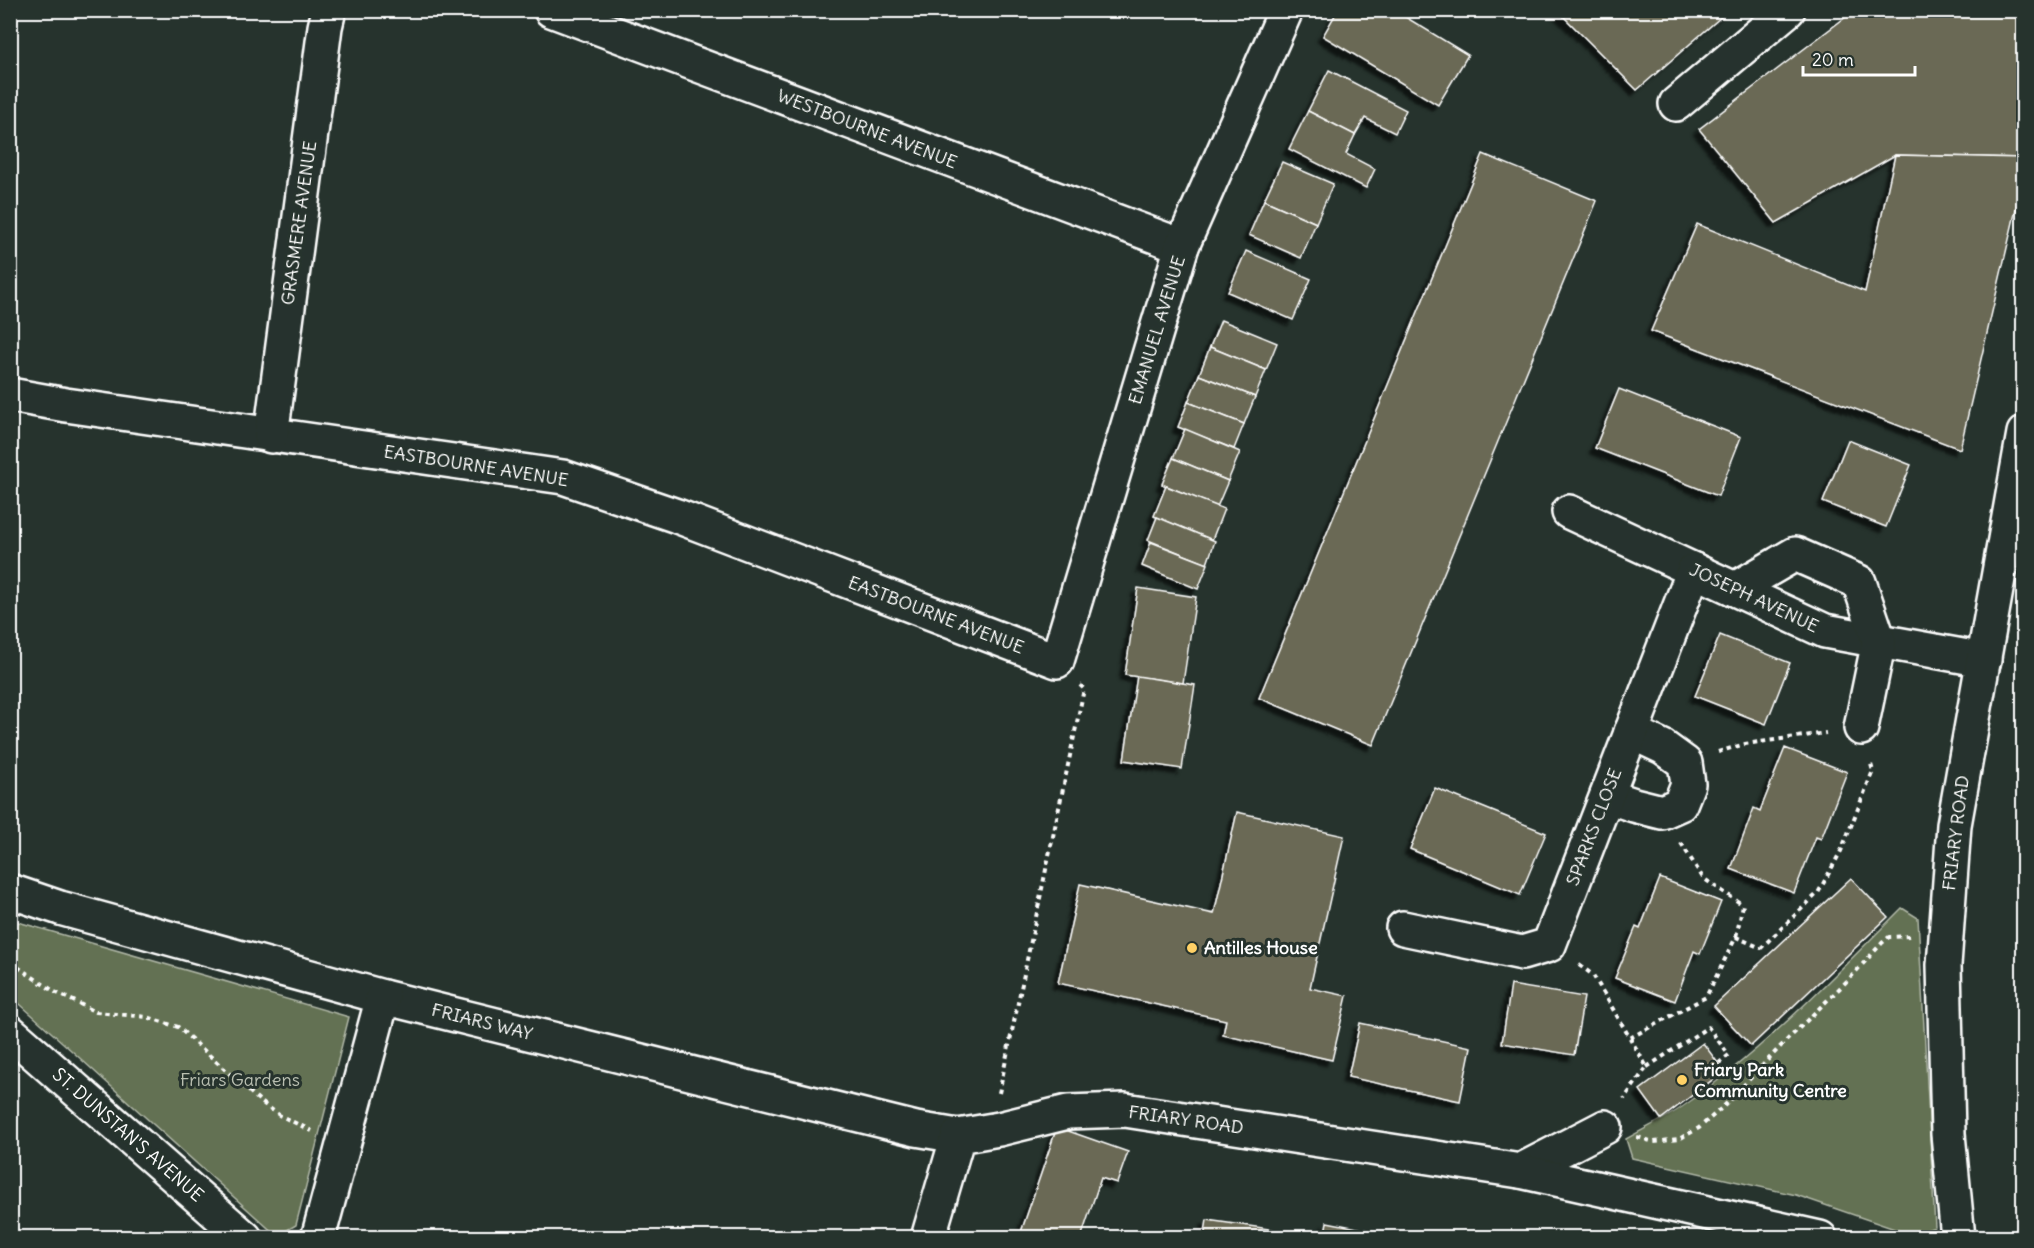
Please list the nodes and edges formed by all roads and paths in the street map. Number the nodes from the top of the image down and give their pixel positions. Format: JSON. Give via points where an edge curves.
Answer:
{"nodes":[{"id":1,"x":329,"y":10,"type":"edge"},
{"id":2,"x":551,"y":10,"type":"edge"},
{"id":3,"x":1286,"y":10,"type":"edge"},
{"id":4,"x":1788,"y":10,"type":"edge"},
{"id":5,"x":1676,"y":104,"type":"dead end"},
{"id":6,"x":1182,"y":246,"type":"junction"},
{"id":7,"x":10,"y":395,"type":"edge"},
{"id":8,"x":2024,"y":433,"type":"edge"},
{"id":9,"x":271,"y":436,"type":"junction"},
{"id":10,"x":1569,"y":512,"type":"dead end"},
{"id":11,"x":1694,"y":570,"type":"junction"},
{"id":12,"x":1735,"y":589,"type":"junction"},
{"id":13,"x":1879,"y":640,"type":"junction"},
{"id":14,"x":1984,"y":660,"type":"junction"},
{"id":15,"x":1057,"y":661,"type":"junction"},
{"id":16,"x":1862,"y":728,"type":"junction"},
{"id":17,"x":1631,"y":732,"type":"junction"},
{"id":18,"x":1685,"y":763,"type":"junction"},
{"id":19,"x":1607,"y":796,"type":"junction"},
{"id":20,"x":1662,"y":812,"type":"junction"},
{"id":21,"x":10,"y":891,"type":"edge"},
{"id":22,"x":1402,"y":928,"type":"dead end"},
{"id":23,"x":1946,"y":936,"type":"junction"},
{"id":24,"x":1736,"y":937,"type":"junction"},
{"id":25,"x":1548,"y":945,"type":"junction"},
{"id":26,"x":10,"y":962,"type":"edge"},
{"id":27,"x":383,"y":997,"type":"junction"},
{"id":28,"x":10,"y":1032,"type":"edge"},
{"id":29,"x":1630,"y":1038,"type":"junction"},
{"id":30,"x":1719,"y":1064,"type":"dead end"},
{"id":31,"x":1647,"y":1067,"type":"junction"},
{"id":32,"x":1605,"y":1127,"type":"junction"},
{"id":33,"x":999,"y":1129,"type":"junction"},
{"id":34,"x":319,"y":1135,"type":"dead end"},
{"id":35,"x":958,"y":1136,"type":"junction"},
{"id":36,"x":1520,"y":1171,"type":"junction"},
{"id":37,"x":245,"y":1238,"type":"edge"},
{"id":38,"x":318,"y":1238,"type":"edge"},
{"id":39,"x":928,"y":1238,"type":"edge"},
{"id":40,"x":1820,"y":1238,"type":"edge"},
{"id":41,"x":1958,"y":1238,"type":"edge"}],
"edges":[{"from":1,"to":9,"type":"street","name":"GRASMERE AVENUE"},
{"from":2,"to":6,"type":"street","name":"WESTBOURNE AVENUE"},
{"from":3,"to":6,"type":"street","name":"EMANUEL AVENUE"},
{"from":4,"to":5,"type":"street"},
{"from":6,"to":15,"type":"street","name":"EMANUEL AVENUE"},
{"from":7,"to":9,"type":"street","name":"EASTBOURNE AVENUE"},
{"from":8,"to":14,"type":"street","name":"FRIARY ROAD"},
{"from":9,"to":15,"type":"street","name":"EASTBOURNE AVENUE","via":[[563,477],[677,516]]},
{"from":10,"to":11,"type":"street","name":"JOSEPH AVENUE"},
{"from":11,"to":12,"type":"street","name":"JOSEPH AVENUE"},
{"from":11,"to":17,"type":"street","name":"SPARKS CLOSE"},
{"from":12,"to":13,"type":"street","name":"JOSEPH AVENUE","via":[[1825,631]]},
{"from":12,"to":13,"type":"street","via":[[1795,554],[1859,582]]},
{"from":13,"to":14,"type":"street","name":"JOSEPH AVENUE"},
{"from":13,"to":16,"type":"street"},
{"from":14,"to":23,"type":"street","name":"FRIARY ROAD","via":[[1954,825]]},
{"from":15,"to":33,"type":"path","via":[[1084,689],[996,1102]]},
{"from":16,"to":18,"type":"path","via":[[1745,744]]},
{"from":16,"to":24,"type":"path","via":[[1873,771],[1841,851],[1818,893],[1761,948]]},
{"from":17,"to":18,"type":"street"},
{"from":17,"to":19,"type":"street","name":"SPARKS CLOSE"},
{"from":18,"to":20,"type":"street","via":[[1688,784],[1680,804]]},
{"from":19,"to":20,"type":"street"},
{"from":19,"to":25,"type":"street","name":"SPARKS CLOSE"},
{"from":20,"to":24,"type":"path","via":[[1703,878],[1743,905]]},
{"from":21,"to":27,"type":"street","name":"FRIARS WAY"},
{"from":22,"to":25,"type":"street","via":[[1522,953]]},
{"from":23,"to":32,"type":"path","via":[[1889,937],[1882,942],[1699,1128],[1679,1139],[1654,1142]]},
{"from":23,"to":41,"type":"street","name":"FRIARY ROAD","via":[[1948,1134]]},
{"from":24,"to":29,"type":"path","via":[[1706,997]]},
{"from":25,"to":29,"type":"path","via":[[1593,975]]},
{"from":26,"to":34,"type":"path","via":[[96,1012],[147,1017],[178,1027],[261,1102]]},
{"from":27,"to":35,"type":"street","name":"FRIARS WAY","via":[[916,1129]]},
{"from":27,"to":38,"type":"street"},
{"from":28,"to":37,"type":"street","name":"ST. DUNSTAN'S AVENUE"},
{"from":29,"to":31,"type":"path"},
{"from":30,"to":31,"type":"path","via":[[1729,1055],[1708,1027]]},
{"from":31,"to":32,"type":"path"},
{"from":32,"to":36,"type":"street"},
{"from":33,"to":35,"type":"street","name":"FRIARY ROAD"},
{"from":33,"to":36,"type":"street","name":"FRIARY ROAD","via":[[1068,1112],[1125,1110]]},
{"from":35,"to":39,"type":"street"},
{"from":36,"to":40,"type":"street","name":"FRIARY ROAD"}]}
